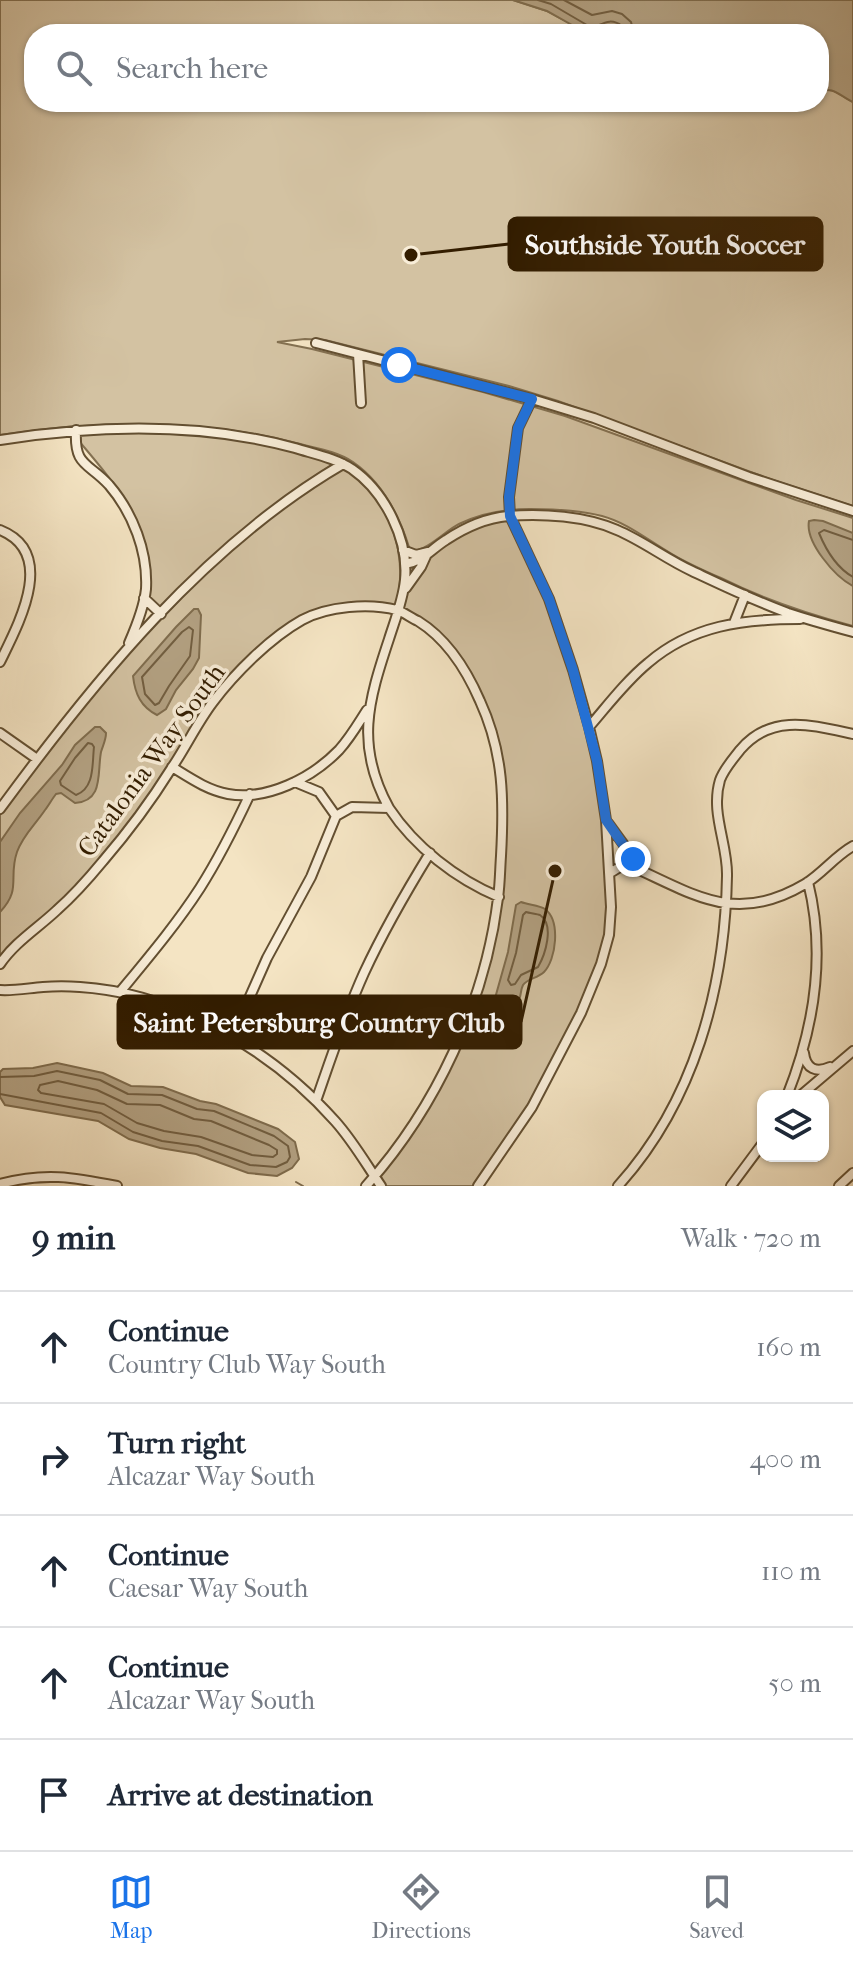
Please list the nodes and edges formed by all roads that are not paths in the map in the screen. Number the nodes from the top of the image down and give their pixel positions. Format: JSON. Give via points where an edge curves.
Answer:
{"nodes":[{"id":1,"x":316,"y":343,"type":"dead end"},
{"id":2,"x":358,"y":354,"type":"junction"},
{"id":3,"x":532,"y":399,"type":"junction"},
{"id":4,"x":361,"y":403,"type":"dead end"},
{"id":5,"x":76,"y":430,"type":"junction"},
{"id":6,"x":0,"y":440,"type":"edge"},
{"id":7,"x":343,"y":464,"type":"junction"},
{"id":8,"x":853,"y":511,"type":"edge"},
{"id":9,"x":510,"y":516,"type":"junction"},
{"id":10,"x":0,"y":530,"type":"edge"},
{"id":11,"x":403,"y":550,"type":"junction"},
{"id":12,"x":428,"y":554,"type":"junction"},
{"id":13,"x":405,"y":564,"type":"junction"},
{"id":14,"x":403,"y":592,"type":"junction"},
{"id":15,"x":745,"y":595,"type":"junction"},
{"id":16,"x":144,"y":598,"type":"junction"},
{"id":17,"x":399,"y":610,"type":"junction"},
{"id":18,"x":161,"y":614,"type":"junction"},
{"id":19,"x":808,"y":619,"type":"junction"},
{"id":20,"x":734,"y":623,"type":"junction"},
{"id":21,"x":853,"y":632,"type":"edge"},
{"id":22,"x":127,"y":648,"type":"junction"},
{"id":23,"x":0,"y":662,"type":"edge"},
{"id":24,"x":370,"y":706,"type":"junction"},
{"id":25,"x":589,"y":727,"type":"junction"},
{"id":26,"x":852,"y":730,"type":"edge"},
{"id":27,"x":0,"y":733,"type":"edge"},
{"id":28,"x":37,"y":759,"type":"junction"},
{"id":29,"x":172,"y":767,"type":"junction"},
{"id":30,"x":295,"y":782,"type":"junction"},
{"id":31,"x":250,"y":794,"type":"junction"},
{"id":32,"x":389,"y":808,"type":"junction"},
{"id":33,"x":0,"y":809,"type":"edge"},
{"id":34,"x":336,"y":816,"type":"junction"},
{"id":35,"x":606,"y":820,"type":"junction"},
{"id":36,"x":853,"y":846,"type":"edge"},
{"id":37,"x":430,"y":853,"type":"junction"},
{"id":38,"x":643,"y":871,"type":"junction"},
{"id":39,"x":610,"y":873,"type":"junction"},
{"id":40,"x":808,"y":882,"type":"junction"},
{"id":41,"x":499,"y":897,"type":"junction"},
{"id":42,"x":725,"y":904,"type":"junction"},
{"id":43,"x":0,"y":964,"type":"edge"},
{"id":44,"x":0,"y":990,"type":"edge"},
{"id":45,"x":120,"y":992,"type":"junction"},
{"id":46,"x":232,"y":1037,"type":"junction"},
{"id":47,"x":804,"y":1050,"type":"junction"},
{"id":48,"x":853,"y":1051,"type":"edge"},
{"id":49,"x":835,"y":1066,"type":"junction"},
{"id":50,"x":789,"y":1090,"type":"edge"},
{"id":51,"x":807,"y":1090,"type":"edge"},
{"id":52,"x":316,"y":1101,"type":"junction"},
{"id":53,"x":757,"y":1151,"type":"edge"},
{"id":54,"x":853,"y":1173,"type":"edge"},
{"id":55,"x":374,"y":1176,"type":"junction"},
{"id":56,"x":0,"y":1184,"type":"edge"},
{"id":57,"x":117,"y":1186,"type":"edge"},
{"id":58,"x":366,"y":1186,"type":"edge"},
{"id":59,"x":381,"y":1186,"type":"edge"},
{"id":60,"x":478,"y":1186,"type":"edge"},
{"id":61,"x":618,"y":1186,"type":"edge"},
{"id":62,"x":731,"y":1186,"type":"edge"},
{"id":63,"x":839,"y":1186,"type":"edge"}],
"edges":[{"from":1,"to":2,"type":"street"},
{"from":2,"to":3,"type":"street"},
{"from":2,"to":4,"type":"street"},
{"from":3,"to":8,"type":"street"},
{"from":3,"to":9,"type":"street","via":[[518,428]]},
{"from":5,"to":6,"type":"street"},
{"from":5,"to":7,"type":"street","via":[[227,435],[276,443]]},
{"from":5,"to":16,"type":"street","via":[[78,457],[129,512],[145,567]]},
{"from":7,"to":11,"type":"street","via":[[379,497]]},
{"from":7,"to":18,"type":"street","via":[[234,542]]},
{"from":9,"to":12,"type":"street","via":[[469,527]]},
{"from":9,"to":15,"type":"street","via":[[597,522]]},
{"from":9,"to":25,"type":"street","via":[[549,599]]},
{"from":10,"to":23,"type":"street","via":[[19,544],[30,562],[29,594]]},
{"from":11,"to":12,"type":"street"},
{"from":11,"to":13,"type":"street"},
{"from":12,"to":13,"type":"street"},
{"from":12,"to":14,"type":"street"},
{"from":13,"to":14,"type":"street"},
{"from":14,"to":17,"type":"street"},
{"from":15,"to":19,"type":"street"},
{"from":15,"to":20,"type":"street"},
{"from":16,"to":18,"type":"street"},
{"from":16,"to":22,"type":"street"},
{"from":17,"to":24,"type":"street"},
{"from":17,"to":29,"type":"street","name":"Catalonia Way South","via":[[353,606],[291,628],[213,702]]},
{"from":17,"to":41,"type":"street","via":[[446,644],[489,720],[504,800]]},
{"from":18,"to":22,"type":"street"},
{"from":19,"to":20,"type":"street"},
{"from":19,"to":21,"type":"street"},
{"from":20,"to":25,"type":"street","via":[[668,648]]},
{"from":22,"to":28,"type":"street"},
{"from":24,"to":30,"type":"street","via":[[337,752]]},
{"from":24,"to":32,"type":"street","via":[[368,750]]},
{"from":25,"to":35,"type":"street"},
{"from":26,"to":42,"type":"street","via":[[778,726],[749,739],[730,762],[717,803],[727,864]]},
{"from":27,"to":28,"type":"street"},
{"from":28,"to":33,"type":"street"},
{"from":29,"to":31,"type":"street","via":[[212,789]]},
{"from":29,"to":43,"type":"street","name":"Catalonia Way South","via":[[140,816],[84,883]]},
{"from":30,"to":31,"type":"street"},
{"from":30,"to":34,"type":"street","via":[[319,792]]},
{"from":31,"to":45,"type":"street","via":[[199,889]]},
{"from":32,"to":34,"type":"street","via":[[352,807]]},
{"from":32,"to":37,"type":"street"},
{"from":34,"to":46,"type":"street"},
{"from":35,"to":38,"type":"street"},
{"from":35,"to":39,"type":"street"},
{"from":36,"to":40,"type":"street"},
{"from":37,"to":41,"type":"street","via":[[477,888]]},
{"from":37,"to":52,"type":"street","via":[[365,973]]},
{"from":38,"to":39,"type":"street","via":[[623,865]]},
{"from":38,"to":42,"type":"street"},
{"from":39,"to":60,"type":"street","via":[[609,935],[581,1013],[532,1107]]},
{"from":40,"to":42,"type":"street","via":[[766,900]]},
{"from":40,"to":47,"type":"street","via":[[817,954]]},
{"from":41,"to":55,"type":"street","via":[[467,1018],[427,1102]]},
{"from":42,"to":61,"type":"street","via":[[720,961],[697,1056],[665,1122]]},
{"from":44,"to":45,"type":"street","via":[[80,987]]},
{"from":45,"to":46,"type":"street","via":[[181,1011]]},
{"from":46,"to":52,"type":"street"},
{"from":47,"to":49,"type":"street","via":[[810,1068]]},
{"from":47,"to":50,"type":"street"},
{"from":48,"to":49,"type":"street"},
{"from":49,"to":51,"type":"street"},
{"from":52,"to":55,"type":"street"},
{"from":53,"to":62,"type":"street"},
{"from":54,"to":63,"type":"street"},
{"from":55,"to":58,"type":"street"},
{"from":55,"to":59,"type":"street"},
{"from":56,"to":57,"type":"street","via":[[59,1176]]}]}
